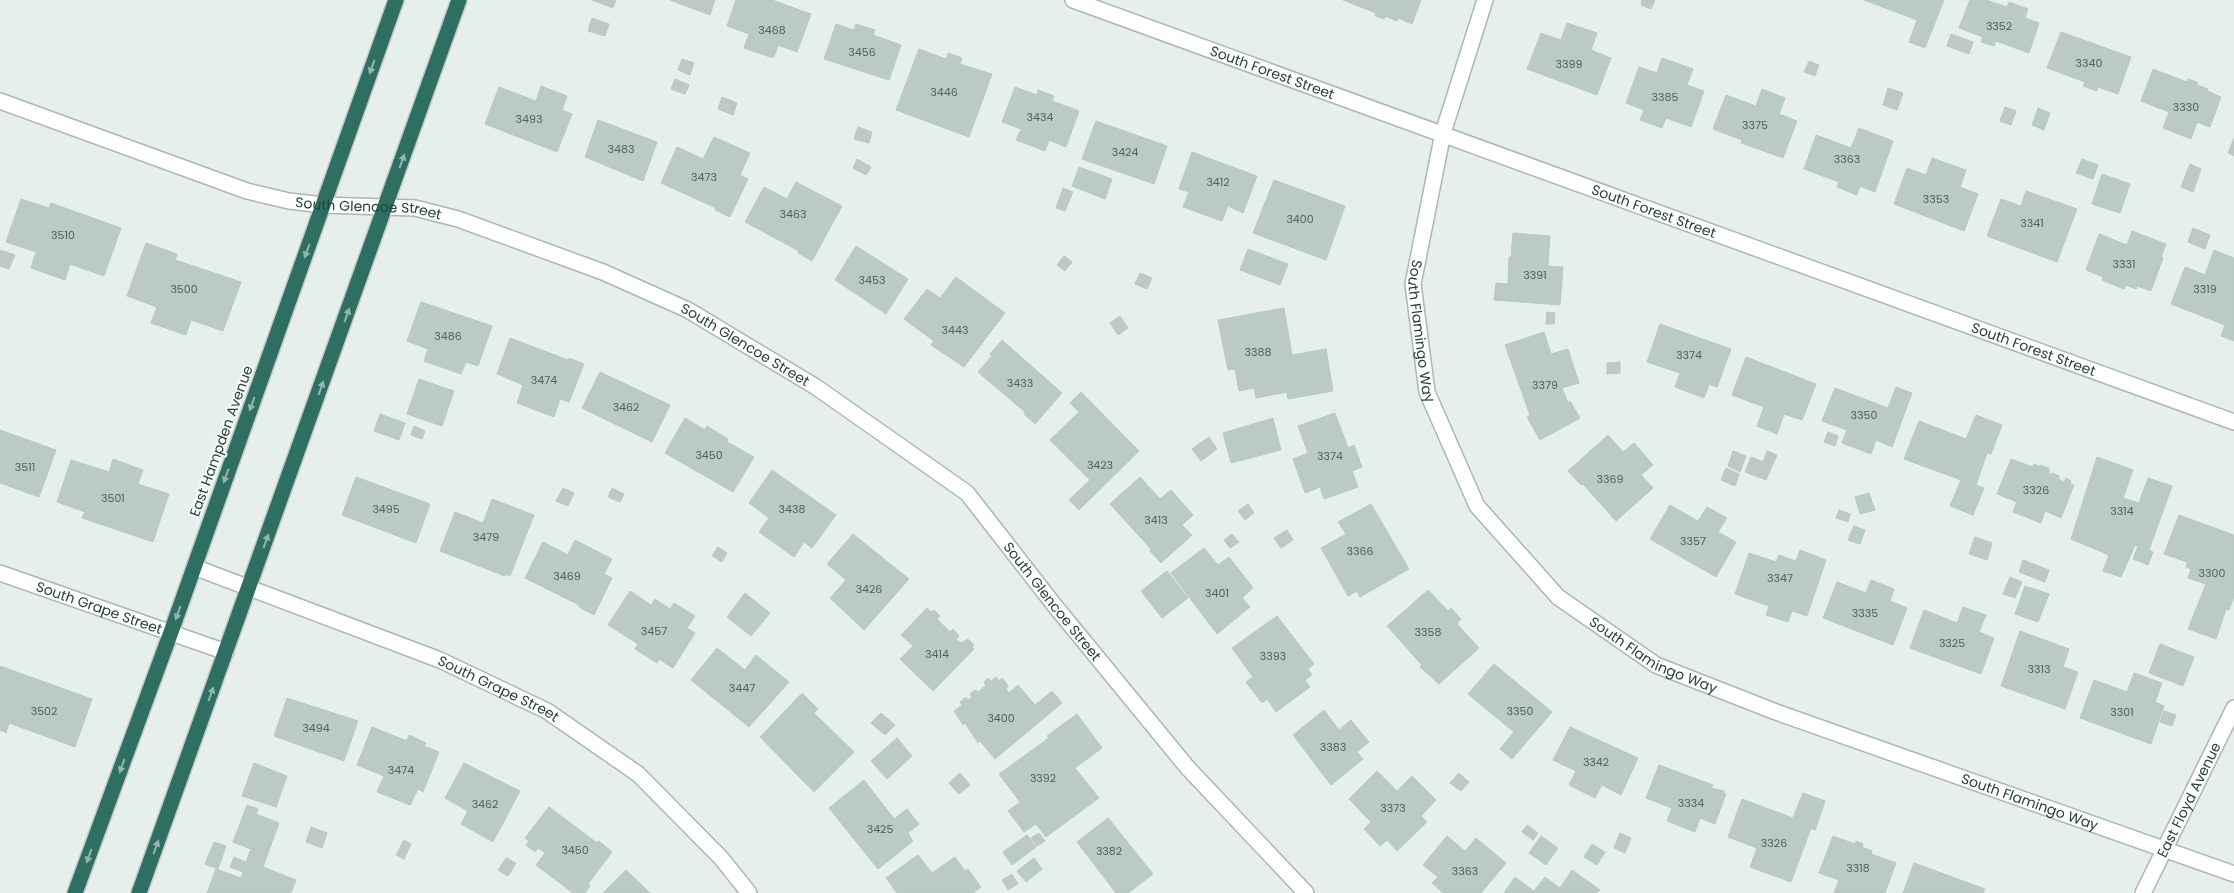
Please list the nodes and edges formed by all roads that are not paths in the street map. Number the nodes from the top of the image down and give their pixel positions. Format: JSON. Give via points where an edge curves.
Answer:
{"nodes":[{"id":1,"x":396,"y":0,"type":"edge"},
{"id":2,"x":459,"y":0,"type":"edge"},
{"id":3,"x":1073,"y":0,"type":"edge"},
{"id":4,"x":1485,"y":0,"type":"edge"},
{"id":5,"x":0,"y":101,"type":"edge"},
{"id":6,"x":1443,"y":133,"type":"junction"},
{"id":7,"x":323,"y":205,"type":"junction"},
{"id":8,"x":385,"y":207,"type":"junction"},
{"id":9,"x":2234,"y":422,"type":"edge"},
{"id":10,"x":194,"y":567,"type":"junction"},
{"id":11,"x":0,"y":573,"type":"edge"},
{"id":12,"x":249,"y":588,"type":"junction"},
{"id":13,"x":171,"y":632,"type":"junction"},
{"id":14,"x":226,"y":652,"type":"junction"},
{"id":15,"x":2234,"y":708,"type":"edge"},
{"id":16,"x":2164,"y":849,"type":"junction"},
{"id":17,"x":2234,"y":874,"type":"edge"},
{"id":18,"x":75,"y":893,"type":"edge"},
{"id":19,"x":140,"y":893,"type":"edge"},
{"id":20,"x":749,"y":893,"type":"edge"},
{"id":21,"x":1306,"y":893,"type":"edge"},
{"id":22,"x":2144,"y":893,"type":"edge"}],
"edges":[{"from":1,"to":7,"type":"highway","name":"East Hampden Avenue","one_way":true},
{"from":8,"to":2,"type":"highway","one_way":true},
{"from":3,"to":6,"type":"street","name":"South Forest Street"},
{"from":4,"to":6,"type":"street","name":"South Flamingo Way"},
{"from":5,"to":7,"type":"street","name":"South Glencoe Street","via":[[247,191]]},
{"from":6,"to":9,"type":"street","name":"South Forest Street"},
{"from":6,"to":16,"type":"street","name":"South Flamingo Way","via":[[1414,284],[1427,392],[1477,506],[1558,597],[1656,665],[1785,715]]},
{"from":7,"to":8,"type":"street","name":"South Glencoe Street"},
{"from":7,"to":10,"type":"highway","name":"East Hampden Avenue","one_way":true},
{"from":12,"to":8,"type":"highway","one_way":true},
{"from":8,"to":21,"type":"street","name":"South Glencoe Street","via":[[415,208],[458,218],[603,272],[688,310],[816,387],[967,493],[1187,767]]},
{"from":10,"to":12,"type":"street","name":"South Grape Street"},
{"from":10,"to":13,"type":"highway","name":"East Hampden Avenue","one_way":true},
{"from":11,"to":13,"type":"street","name":"South Grape Street"},
{"from":12,"to":14,"type":"highway"},
{"from":12,"to":20,"type":"street","name":"South Grape Street","via":[[440,660],[547,711],[638,774],[721,858]]},
{"from":13,"to":14,"type":"street","name":"South Grape Street"},
{"from":13,"to":18,"type":"highway","name":"East Hampden Avenue","one_way":true},
{"from":19,"to":14,"type":"highway","one_way":true},
{"from":15,"to":16,"type":"street","name":"East Floyd Avenue"},
{"from":16,"to":17,"type":"street","name":"South Flamingo Way"},
{"from":16,"to":22,"type":"street","name":"East Floyd Avenue"}]}
